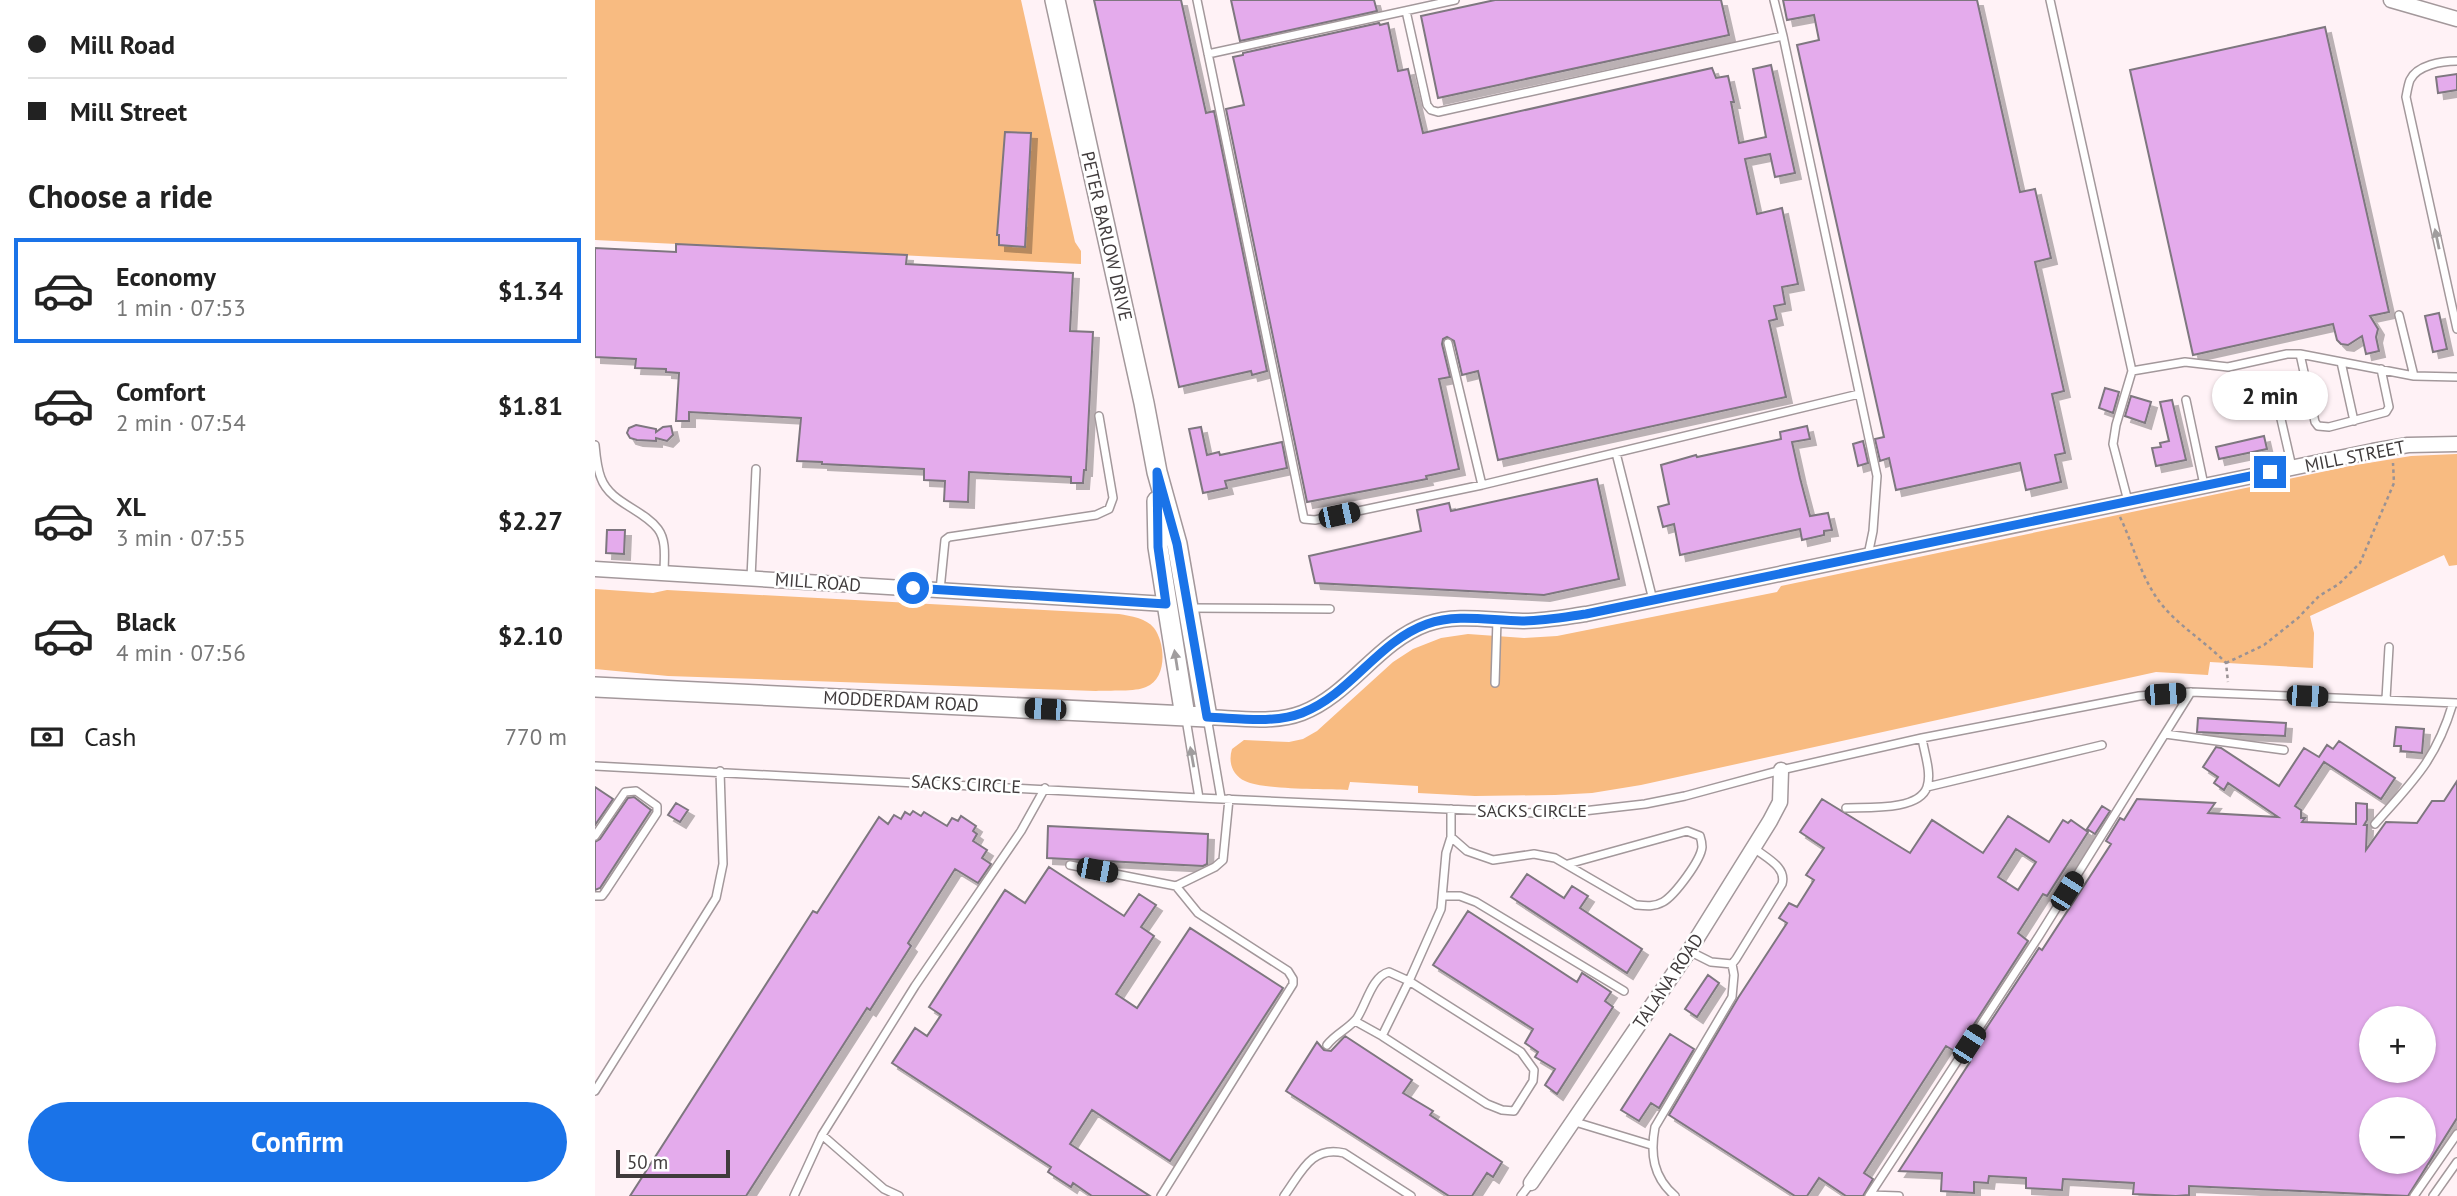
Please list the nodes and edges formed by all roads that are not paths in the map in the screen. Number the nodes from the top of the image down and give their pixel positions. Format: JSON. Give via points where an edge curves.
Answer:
{"nodes":[{"id":1,"x":1055,"y":0,"type":"edge"},
{"id":2,"x":1197,"y":0,"type":"edge"},
{"id":3,"x":1455,"y":0,"type":"edge"},
{"id":4,"x":1774,"y":0,"type":"edge"},
{"id":5,"x":2050,"y":0,"type":"edge"},
{"id":6,"x":2393,"y":0,"type":"edge"},
{"id":7,"x":1406,"y":11,"type":"junction"},
{"id":8,"x":2457,"y":19,"type":"edge"},
{"id":9,"x":1783,"y":36,"type":"junction"},
{"id":10,"x":1208,"y":54,"type":"junction"},
{"id":11,"x":2457,"y":61,"type":"edge"},
{"id":12,"x":2399,"y":315,"type":"dead end"},
{"id":13,"x":2457,"y":329,"type":"edge"},
{"id":14,"x":1448,"y":343,"type":"dead end"},
{"id":15,"x":2300,"y":354,"type":"junction"},
{"id":16,"x":2341,"y":362,"type":"junction"},
{"id":17,"x":2381,"y":369,"type":"junction"},
{"id":18,"x":2131,"y":371,"type":"junction"},
{"id":19,"x":2414,"y":376,"type":"junction"},
{"id":20,"x":2457,"y":377,"type":"edge"},
{"id":21,"x":2272,"y":380,"type":"dead end"},
{"id":22,"x":1859,"y":394,"type":"junction"},
{"id":23,"x":2186,"y":400,"type":"dead end"},
{"id":24,"x":1099,"y":416,"type":"dead end"},
{"id":25,"x":2354,"y":421,"type":"junction"},
{"id":26,"x":2457,"y":444,"type":"edge"},
{"id":27,"x":595,"y":445,"type":"edge"},
{"id":28,"x":1616,"y":453,"type":"junction"},
{"id":29,"x":2292,"y":468,"type":"junction"},
{"id":30,"x":756,"y":469,"type":"dead end"},
{"id":31,"x":1157,"y":472,"type":"junction"},
{"id":32,"x":1482,"y":485,"type":"junction"},
{"id":33,"x":2204,"y":486,"type":"junction"},
{"id":34,"x":2128,"y":501,"type":"junction"},
{"id":35,"x":1868,"y":555,"type":"junction"},
{"id":36,"x":595,"y":569,"type":"edge"},
{"id":37,"x":664,"y":573,"type":"junction"},
{"id":38,"x":751,"y":578,"type":"junction"},
{"id":39,"x":940,"y":590,"type":"junction"},
{"id":40,"x":1653,"y":601,"type":"junction"},
{"id":41,"x":1166,"y":604,"type":"junction"},
{"id":42,"x":1187,"y":608,"type":"junction"},
{"id":43,"x":1330,"y":609,"type":"dead end"},
{"id":44,"x":1497,"y":619,"type":"junction"},
{"id":45,"x":2389,"y":647,"type":"dead end"},
{"id":46,"x":1495,"y":683,"type":"dead end"},
{"id":47,"x":595,"y":687,"type":"edge"},
{"id":48,"x":2191,"y":692,"type":"junction"},
{"id":49,"x":2386,"y":699,"type":"junction"},
{"id":50,"x":2455,"y":703,"type":"edge"},
{"id":51,"x":1185,"y":716,"type":"junction"},
{"id":52,"x":1207,"y":717,"type":"junction"},
{"id":53,"x":2165,"y":734,"type":"junction"},
{"id":54,"x":1922,"y":738,"type":"junction"},
{"id":55,"x":2102,"y":745,"type":"dead end"},
{"id":56,"x":2284,"y":750,"type":"dead end"},
{"id":57,"x":595,"y":766,"type":"edge"},
{"id":58,"x":720,"y":771,"type":"junction"},
{"id":59,"x":1781,"y":771,"type":"junction"},
{"id":60,"x":1927,"y":787,"type":"junction"},
{"id":61,"x":1045,"y":789,"type":"junction"},
{"id":62,"x":1199,"y":798,"type":"junction"},
{"id":63,"x":1225,"y":798,"type":"junction"},
{"id":64,"x":1846,"y":808,"type":"dead end"},
{"id":65,"x":1451,"y":809,"type":"junction"},
{"id":66,"x":2375,"y":824,"type":"dead end"},
{"id":67,"x":595,"y":836,"type":"edge"},
{"id":68,"x":1451,"y":837,"type":"junction"},
{"id":69,"x":1753,"y":848,"type":"junction"},
{"id":70,"x":1568,"y":864,"type":"junction"},
{"id":71,"x":1070,"y":865,"type":"dead end"},
{"id":72,"x":1176,"y":886,"type":"junction"},
{"id":73,"x":595,"y":896,"type":"edge"},
{"id":74,"x":1444,"y":896,"type":"junction"},
{"id":75,"x":1689,"y":951,"type":"junction"},
{"id":76,"x":1732,"y":964,"type":"junction"},
{"id":77,"x":1409,"y":981,"type":"junction"},
{"id":78,"x":1624,"y":991,"type":"dead end"},
{"id":79,"x":1355,"y":1021,"type":"junction"},
{"id":80,"x":1382,"y":1036,"type":"junction"},
{"id":81,"x":1327,"y":1045,"type":"dead end"},
{"id":82,"x":595,"y":1091,"type":"edge"},
{"id":83,"x":1572,"y":1121,"type":"junction"},
{"id":84,"x":2457,"y":1134,"type":"edge"},
{"id":85,"x":822,"y":1135,"type":"junction"},
{"id":86,"x":1651,"y":1145,"type":"junction"},
{"id":87,"x":2457,"y":1161,"type":"edge"},
{"id":88,"x":1531,"y":1183,"type":"joint"},
{"id":89,"x":794,"y":1196,"type":"edge"},
{"id":90,"x":898,"y":1196,"type":"edge"},
{"id":91,"x":1161,"y":1196,"type":"edge"},
{"id":92,"x":1284,"y":1196,"type":"edge"},
{"id":93,"x":1411,"y":1196,"type":"edge"},
{"id":94,"x":1521,"y":1196,"type":"edge"},
{"id":95,"x":1675,"y":1196,"type":"edge"},
{"id":96,"x":1870,"y":1196,"type":"edge"},
{"id":97,"x":1899,"y":1196,"type":"edge"},
{"id":98,"x":2414,"y":1196,"type":"edge"},
{"id":99,"x":2433,"y":1196,"type":"edge"}],
"edges":[{"from":1,"to":31,"type":"street","name":"PETER BARLOW DRIVE"},
{"from":2,"to":10,"type":"lane"},
{"from":3,"to":7,"type":"lane"},
{"from":4,"to":9,"type":"lane"},
{"from":5,"to":18,"type":"lane"},
{"from":6,"to":8,"type":"street"},
{"from":7,"to":9,"type":"lane","via":[[1427,105],[1439,112]]},
{"from":7,"to":10,"type":"lane"},
{"from":9,"to":22,"type":"lane"},
{"from":10,"to":32,"type":"lane","via":[[1304,519]]},
{"from":13,"to":11,"type":"lane","one_way":true,"via":[[2406,97],[2411,78],[2424,68]]},
{"from":12,"to":19,"type":"lane"},
{"from":14,"to":32,"type":"lane"},
{"from":15,"to":16,"type":"lane"},
{"from":15,"to":18,"type":"lane","via":[[2228,367],[2185,362]]},
{"from":15,"to":25,"type":"lane","via":[[2318,426]]},
{"from":16,"to":17,"type":"lane"},
{"from":16,"to":25,"type":"lane"},
{"from":17,"to":19,"type":"lane"},
{"from":17,"to":25,"type":"lane","via":[[2388,410]]},
{"from":18,"to":34,"type":"lane","via":[[2113,444]]},
{"from":19,"to":20,"type":"lane"},
{"from":21,"to":29,"type":"lane"},
{"from":22,"to":28,"type":"lane"},
{"from":22,"to":35,"type":"lane","via":[[1877,476]]},
{"from":23,"to":33,"type":"lane"},
{"from":24,"to":39,"type":"lane","via":[[1113,498],[1109,509],[1096,515],[949,537]]},
{"from":26,"to":29,"type":"street","name":"MILL STREET","via":[[2391,448]]},
{"from":27,"to":37,"type":"lane","via":[[608,491],[659,530]]},
{"from":28,"to":32,"type":"lane"},
{"from":28,"to":40,"type":"lane"},
{"from":29,"to":33,"type":"street","name":"MILL STREET"},
{"from":30,"to":38,"type":"lane"},
{"from":31,"to":41,"type":"street","name":"PETER BARLOW DRIVE","via":[[1158,547]]},
{"from":31,"to":42,"type":"street","name":"PETER BARLOW DRIVE","via":[[1177,544]]},
{"from":33,"to":34,"type":"street","name":"MILL STREET"},
{"from":34,"to":35,"type":"street","name":"MILL STREET"},
{"from":35,"to":40,"type":"street","name":"MILL STREET"},
{"from":36,"to":37,"type":"street","name":"MILL ROAD"},
{"from":37,"to":38,"type":"street","name":"MILL ROAD"},
{"from":38,"to":39,"type":"street","name":"MILL ROAD"},
{"from":39,"to":41,"type":"street","name":"MILL ROAD"},
{"from":40,"to":44,"type":"street","name":"MILL STREET","via":[[1556,619]]},
{"from":51,"to":41,"type":"street","name":"PETER BARLOW DRIVE","one_way":true},
{"from":42,"to":43,"type":"lane"},
{"from":42,"to":52,"type":"street","name":"PETER BARLOW DRIVE"},
{"from":44,"to":46,"type":"lane"},
{"from":44,"to":52,"type":"street","name":"MILL STREET","via":[[1443,620],[1411,631],[1337,692],[1301,713],[1276,718]]},
{"from":45,"to":49,"type":"lane"},
{"from":47,"to":51,"type":"street","name":"MODDERDAM ROAD"},
{"from":48,"to":49,"type":"lane","name":"SACKS CIRCLE"},
{"from":48,"to":53,"type":"lane"},
{"from":48,"to":54,"type":"lane","name":"SACKS CIRCLE","via":[[2117,699]]},
{"from":49,"to":50,"type":"lane","name":"SACKS CIRCLE"},
{"from":50,"to":66,"type":"lane","via":[[2431,759]]},
{"from":51,"to":52,"type":"street","name":"MODDERDAM ROAD"},
{"from":62,"to":51,"type":"lane","name":"PETER BARLOW DRIVE","one_way":true},
{"from":52,"to":63,"type":"lane","name":"PETER BARLOW DRIVE"},
{"from":53,"to":56,"type":"lane"},
{"from":53,"to":96,"type":"lane"},
{"from":54,"to":59,"type":"lane","name":"SACKS CIRCLE"},
{"from":54,"to":60,"type":"lane"},
{"from":55,"to":60,"type":"lane"},
{"from":57,"to":58,"type":"lane","name":"SACKS CIRCLE"},
{"from":58,"to":61,"type":"lane","name":"SACKS CIRCLE"},
{"from":58,"to":82,"type":"lane","via":[[723,864],[716,898]]},
{"from":59,"to":65,"type":"lane","name":"SACKS CIRCLE","via":[[1685,796],[1604,809],[1557,814]]},
{"from":59,"to":69,"type":"street","name":"TALANA ROAD","via":[[1780,802]]},
{"from":60,"to":64,"type":"lane","via":[[1919,799],[1907,804]]},
{"from":61,"to":62,"type":"lane","name":"SACKS CIRCLE"},
{"from":61,"to":85,"type":"lane"},
{"from":62,"to":63,"type":"lane","name":"SACKS CIRCLE"},
{"from":63,"to":65,"type":"lane","name":"SACKS CIRCLE"},
{"from":63,"to":72,"type":"lane","name":"PETER BARLOW DRIVE","via":[[1223,860]]},
{"from":65,"to":68,"type":"lane"},
{"from":67,"to":73,"type":"lane","via":[[625,793],[636,792],[657,806],[657,813],[605,892]]},
{"from":68,"to":70,"type":"lane","via":[[1481,858],[1545,855]]},
{"from":68,"to":74,"type":"lane"},
{"from":69,"to":75,"type":"street","name":"TALANA ROAD"},
{"from":69,"to":76,"type":"lane","via":[[1784,876]]},
{"from":70,"to":70,"type":"lane","via":[[1636,905],[1649,907],[1676,892],[1702,843],[1700,836],[1687,831]]},
{"from":71,"to":72,"type":"lane"},
{"from":72,"to":91,"type":"lane","via":[[1198,914],[1287,971],[1293,984]]},
{"from":74,"to":77,"type":"lane"},
{"from":74,"to":78,"type":"lane","via":[[1476,902]]},
{"from":75,"to":76,"type":"lane","via":[[1711,962]]},
{"from":75,"to":83,"type":"street","name":"TALANA ROAD"},
{"from":76,"to":86,"type":"lane","via":[[1732,997],[1655,1127]]},
{"from":77,"to":79,"type":"lane","via":[[1389,972],[1380,976]]},
{"from":77,"to":80,"type":"lane"},
{"from":77,"to":80,"type":"lane","via":[[1521,1052],[1534,1070],[1533,1081],[1514,1111],[1502,1110]]},
{"from":79,"to":80,"type":"lane"},
{"from":79,"to":81,"type":"lane"},
{"from":83,"to":86,"type":"lane"},
{"from":83,"to":88,"type":"street","name":"TALANA ROAD"},
{"from":84,"to":98,"type":"lane"},
{"from":85,"to":89,"type":"lane"},
{"from":85,"to":90,"type":"lane"},
{"from":86,"to":95,"type":"lane","via":[[1653,1165]]},
{"from":87,"to":99,"type":"lane"},
{"from":88,"to":94,"type":"lane"},
{"from":92,"to":93,"type":"lane","via":[[1311,1160],[1333,1151],[1344,1153]]},
{"from":96,"to":97,"type":"lane"}]}
